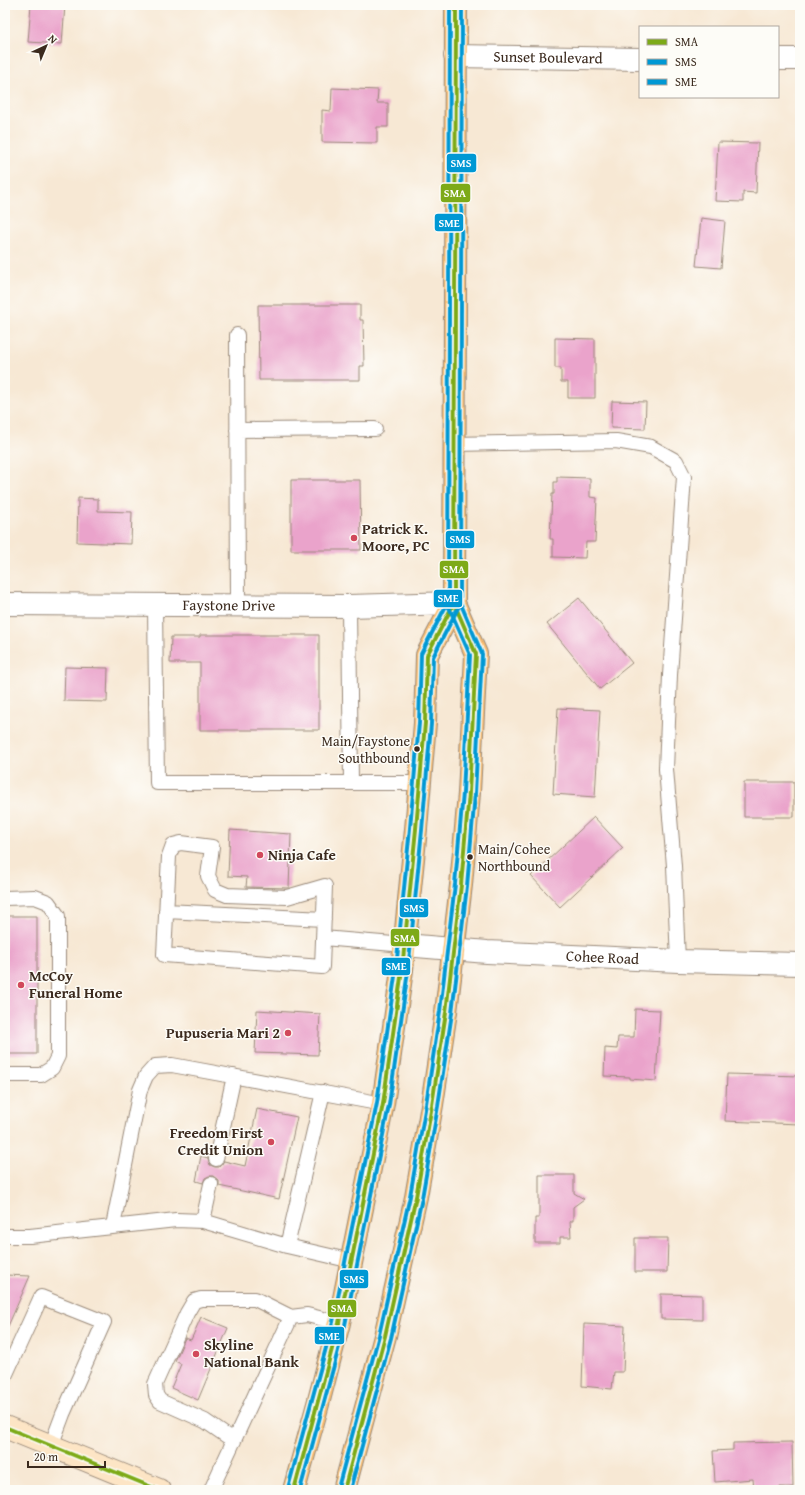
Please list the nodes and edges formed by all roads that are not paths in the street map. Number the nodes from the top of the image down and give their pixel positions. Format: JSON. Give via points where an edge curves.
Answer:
{"nodes":[{"id":1,"x":456,"y":5,"type":"edge"},
{"id":2,"x":455,"y":56,"type":"junction"},
{"id":3,"x":639,"y":59,"type":"edge"},
{"id":4,"x":779,"y":59,"type":"edge"},
{"id":5,"x":800,"y":59,"type":"edge"},
{"id":6,"x":237,"y":335,"type":"dead end"},
{"id":7,"x":237,"y":430,"type":"junction"},
{"id":8,"x":375,"y":430,"type":"dead end"},
{"id":9,"x":454,"y":444,"type":"junction"},
{"id":10,"x":454,"y":603,"type":"junction"},
{"id":11,"x":5,"y":604,"type":"edge"},
{"id":12,"x":155,"y":604,"type":"junction"},
{"id":13,"x":238,"y":605,"type":"junction"},
{"id":14,"x":349,"y":606,"type":"junction"},
{"id":15,"x":351,"y":783,"type":"junction"},
{"id":16,"x":420,"y":784,"type":"junction"},
{"id":17,"x":5,"y":898,"type":"edge"},
{"id":18,"x":166,"y":911,"type":"junction"},
{"id":19,"x":324,"y":919,"type":"junction"},
{"id":20,"x":323,"y":938,"type":"junction"},
{"id":21,"x":405,"y":945,"type":"junction"},
{"id":22,"x":453,"y":950,"type":"junction"},
{"id":23,"x":678,"y":961,"type":"junction"},
{"id":24,"x":800,"y":964,"type":"edge"},
{"id":25,"x":5,"y":1075,"type":"edge"},
{"id":26,"x":234,"y":1076,"type":"junction"},
{"id":27,"x":323,"y":1092,"type":"junction"},
{"id":28,"x":383,"y":1104,"type":"junction"},
{"id":29,"x":216,"y":1159,"type":"dead end"},
{"id":30,"x":210,"y":1184,"type":"dead end"},
{"id":31,"x":202,"y":1221,"type":"junction"},
{"id":32,"x":114,"y":1226,"type":"junction"},
{"id":33,"x":5,"y":1236,"type":"edge"},
{"id":34,"x":287,"y":1246,"type":"junction"},
{"id":35,"x":352,"y":1261,"type":"junction"},
{"id":36,"x":291,"y":1318,"type":"junction"},
{"id":37,"x":339,"y":1323,"type":"junction"},
{"id":38,"x":5,"y":1376,"type":"edge"},
{"id":39,"x":5,"y":1427,"type":"edge"},
{"id":40,"x":234,"y":1441,"type":"junction"},
{"id":41,"x":51,"y":1446,"type":"junction"},
{"id":42,"x":159,"y":1490,"type":"edge"},
{"id":43,"x":210,"y":1490,"type":"edge"},
{"id":44,"x":294,"y":1490,"type":"edge"},
{"id":45,"x":344,"y":1490,"type":"edge"}],
"edges":[{"from":1,"to":2,"type":"main road"},
{"from":2,"to":3,"type":"street","name":"Sunset Boulevard"},
{"from":2,"to":9,"type":"main road"},
{"from":4,"to":5,"type":"street"},
{"from":6,"to":7,"type":"lane"},
{"from":7,"to":8,"type":"lane"},
{"from":7,"to":13,"type":"lane"},
{"from":9,"to":10,"type":"main road"},
{"from":9,"to":23,"type":"lane","via":[[616,440],[651,447],[676,461],[684,477],[666,768]]},
{"from":10,"to":14,"type":"street","name":"Faystone Drive"},
{"from":10,"to":16,"type":"main road","via":[[427,655]]},
{"from":10,"to":22,"type":"main road","via":[[476,654],[469,793]]},
{"from":11,"to":12,"type":"street","name":"Faystone Drive"},
{"from":12,"to":13,"type":"street","name":"Faystone Drive"},
{"from":12,"to":15,"type":"lane","via":[[157,783]]},
{"from":13,"to":14,"type":"street","name":"Faystone Drive"},
{"from":14,"to":15,"type":"lane"},
{"from":15,"to":16,"type":"lane"},
{"from":16,"to":21,"type":"main road"},
{"from":17,"to":25,"type":"lane","via":[[35,898],[48,902],[58,916],[58,1056],[52,1068],[40,1074]]},
{"from":18,"to":19,"type":"lane"},
{"from":18,"to":19,"type":"lane","via":[[169,856],[173,845],[181,843],[212,847],[208,876],[216,890],[227,895],[287,897],[325,886]]},
{"from":18,"to":20,"type":"lane","via":[[164,955],[322,967]]},
{"from":19,"to":20,"type":"lane"},
{"from":20,"to":21,"type":"lane"},
{"from":21,"to":22,"type":"street","name":"Cohee Road"},
{"from":21,"to":28,"type":"main road"},
{"from":22,"to":23,"type":"street","name":"Cohee Road"},
{"from":22,"to":45,"type":"main road","via":[[445,1019],[419,1182],[385,1336]]},
{"from":23,"to":24,"type":"street","name":"Cohee Road"},
{"from":26,"to":27,"type":"lane"},
{"from":26,"to":29,"type":"lane"},
{"from":26,"to":32,"type":"lane","via":[[172,1065],[155,1066],[146,1076],[140,1090]]},
{"from":27,"to":28,"type":"lane"},
{"from":27,"to":34,"type":"lane"},
{"from":28,"to":35,"type":"main road"},
{"from":30,"to":31,"type":"lane"},
{"from":31,"to":32,"type":"lane","via":[[176,1220]]},
{"from":31,"to":34,"type":"lane"},
{"from":32,"to":33,"type":"lane","via":[[30,1236]]},
{"from":34,"to":35,"type":"lane"},
{"from":35,"to":37,"type":"main road"},
{"from":36,"to":37,"type":"lane","via":[[307,1315]]},
{"from":36,"to":40,"type":"lane"},
{"from":36,"to":40,"type":"lane","via":[[255,1299],[201,1298],[194,1301],[187,1312],[156,1384],[156,1395],[160,1401],[205,1421]]},
{"from":37,"to":44,"type":"main road"},
{"from":38,"to":41,"type":"lane","via":[[41,1296],[104,1322]]},
{"from":39,"to":41,"type":"street"},
{"from":40,"to":43,"type":"lane"},
{"from":41,"to":42,"type":"street"}]}
